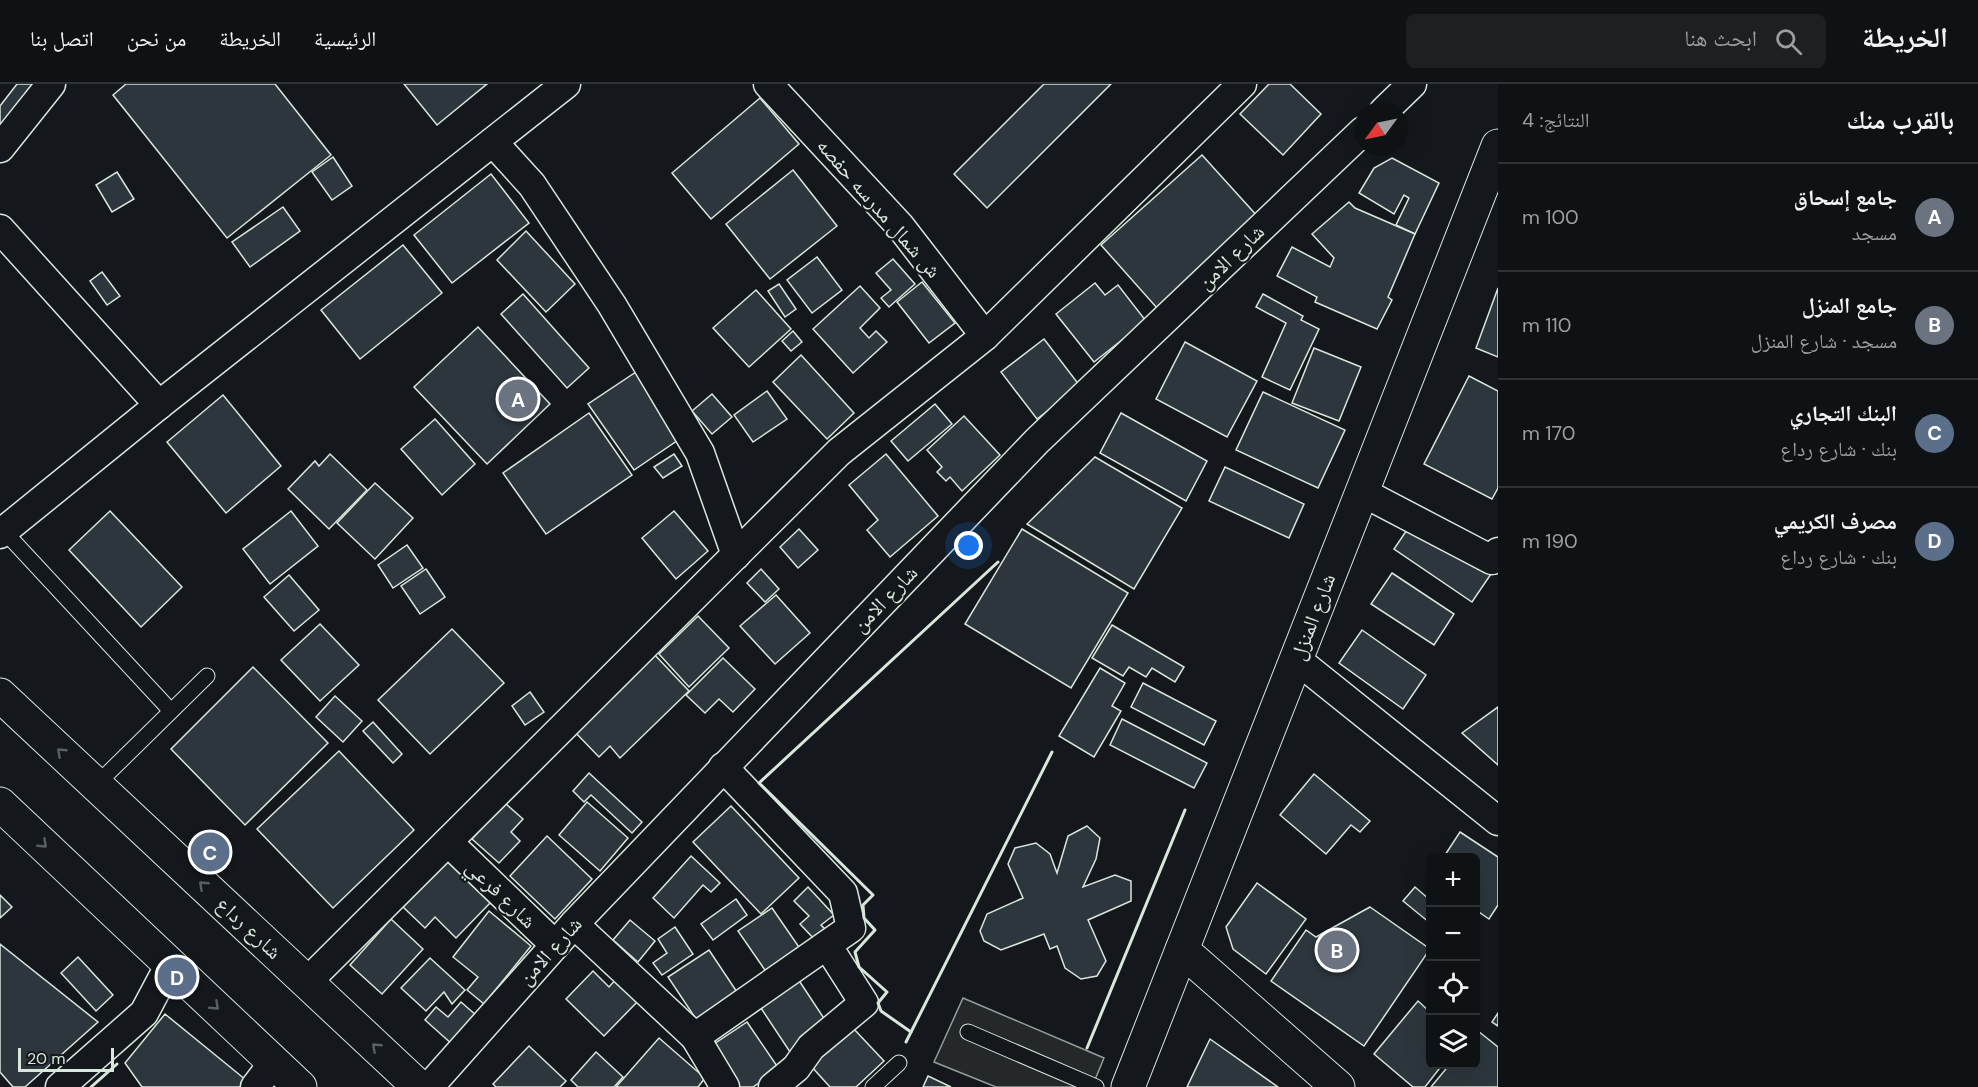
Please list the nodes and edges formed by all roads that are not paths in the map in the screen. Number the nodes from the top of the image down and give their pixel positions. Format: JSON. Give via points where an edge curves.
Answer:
{"nodes":[{"id":1,"x":51,"y":84,"type":"edge"},
{"id":2,"x":566,"y":84,"type":"edge"},
{"id":3,"x":768,"y":84,"type":"edge"},
{"id":4,"x":1412,"y":84,"type":"edge"},
{"id":5,"x":1224,"y":88,"type":"edge"},
{"id":6,"x":1393,"y":102,"type":"edge"},
{"id":7,"x":1354,"y":140,"type":"edge"},
{"id":8,"x":493,"y":142,"type":"junction"},
{"id":9,"x":1498,"y":146,"type":"edge"},
{"id":10,"x":0,"y":147,"type":"edge"},
{"id":11,"x":0,"y":229,"type":"edge"},
{"id":12,"x":985,"y":336,"type":"junction"},
{"id":13,"x":159,"y":405,"type":"junction"},
{"id":14,"x":1362,"y":492,"type":"junction"},
{"id":15,"x":2,"y":533,"type":"edge"},
{"id":16,"x":1498,"y":552,"type":"edge"},
{"id":17,"x":736,"y":555,"type":"junction"},
{"id":18,"x":1296,"y":658,"type":"junction"},
{"id":19,"x":207,"y":676,"type":"dead end"},
{"id":20,"x":0,"y":695,"type":"edge"},
{"id":21,"x":171,"y":711,"type":"junction"},
{"id":22,"x":723,"y":767,"type":"junction"},
{"id":23,"x":96,"y":785,"type":"junction"},
{"id":24,"x":0,"y":804,"type":"edge"},
{"id":25,"x":1498,"y":820,"type":"edge"},
{"id":26,"x":447,"y":842,"type":"junction"},
{"id":27,"x":574,"y":924,"type":"junction"},
{"id":28,"x":555,"y":945,"type":"junction"},
{"id":29,"x":827,"y":945,"type":"junction"},
{"id":30,"x":1182,"y":950,"type":"junction"},
{"id":31,"x":170,"y":964,"type":"junction"},
{"id":32,"x":307,"y":982,"type":"junction"},
{"id":33,"x":968,"y":1032,"type":"dead end"},
{"id":34,"x":695,"y":1036,"type":"junction"},
{"id":35,"x":899,"y":1063,"type":"dead end"},
{"id":36,"x":264,"y":1075,"type":"edge"},
{"id":37,"x":60,"y":1087,"type":"edge"},
{"id":38,"x":300,"y":1087,"type":"edge"},
{"id":39,"x":419,"y":1087,"type":"edge"},
{"id":40,"x":429,"y":1087,"type":"edge"},
{"id":41,"x":725,"y":1087,"type":"edge"},
{"id":42,"x":773,"y":1087,"type":"edge"},
{"id":43,"x":873,"y":1087,"type":"edge"},
{"id":44,"x":1096,"y":1087,"type":"edge"},
{"id":45,"x":1128,"y":1087,"type":"edge"},
{"id":46,"x":1338,"y":1087,"type":"edge"}],
"edges":[{"from":1,"to":10,"type":"street"},
{"from":2,"to":8,"type":"street"},
{"from":3,"to":12,"type":"street","name":"ش شمال مدرسه حفصه","via":[[900,226]]},
{"from":4,"to":6,"type":"street"},
{"from":5,"to":12,"type":"street"},
{"from":7,"to":22,"type":"street","name":"شارع الامن","via":[[1037,441]]},
{"from":8,"to":13,"type":"street"},
{"from":8,"to":17,"type":"street","via":[[532,185],[612,304],[700,453]]},
{"from":9,"to":14,"type":"street","name":"شارع المنزل"},
{"from":11,"to":13,"type":"street"},
{"from":12,"to":17,"type":"street","via":[[839,452]]},
{"from":13,"to":15,"type":"street"},
{"from":14,"to":16,"type":"street","via":[[1492,560]]},
{"from":14,"to":18,"type":"street","name":"شارع المنزل"},
{"from":15,"to":21,"type":"lane"},
{"from":17,"to":26,"type":"street"},
{"from":18,"to":25,"type":"street"},
{"from":18,"to":30,"type":"street","name":"شارع المنزل"},
{"from":19,"to":21,"type":"lane"},
{"from":23,"to":20,"type":"street","name":"شارع رداع","one_way":true},
{"from":21,"to":23,"type":"lane"},
{"from":22,"to":27,"type":"street","name":"شارع الامن"},
{"from":22,"to":29,"type":"street","via":[[843,893],[851,928]]},
{"from":32,"to":23,"type":"street","name":"شارع رداع","one_way":true},
{"from":24,"to":31,"type":"street","one_way":true},
{"from":26,"to":28,"type":"street","name":"شارع فرعي"},
{"from":26,"to":32,"type":"street"},
{"from":27,"to":28,"type":"street","name":"شارع الامن"},
{"from":27,"to":34,"type":"street"},
{"from":28,"to":40,"type":"street","name":"شارع الامن"},
{"from":29,"to":34,"type":"street"},
{"from":29,"to":42,"type":"street","via":[[864,1003],[811,1047],[796,1068]]},
{"from":30,"to":45,"type":"street","name":"شارع المنزل"},
{"from":30,"to":46,"type":"street"},
{"from":31,"to":36,"type":"street","one_way":true},
{"from":31,"to":37,"type":"street","via":[[144,1013]]},
{"from":39,"to":32,"type":"street","name":"شارع رداع","one_way":true},
{"from":33,"to":44,"type":"lane"},
{"from":34,"to":41,"type":"street"},
{"from":35,"to":43,"type":"lane"},
{"from":36,"to":38,"type":"street"}]}
